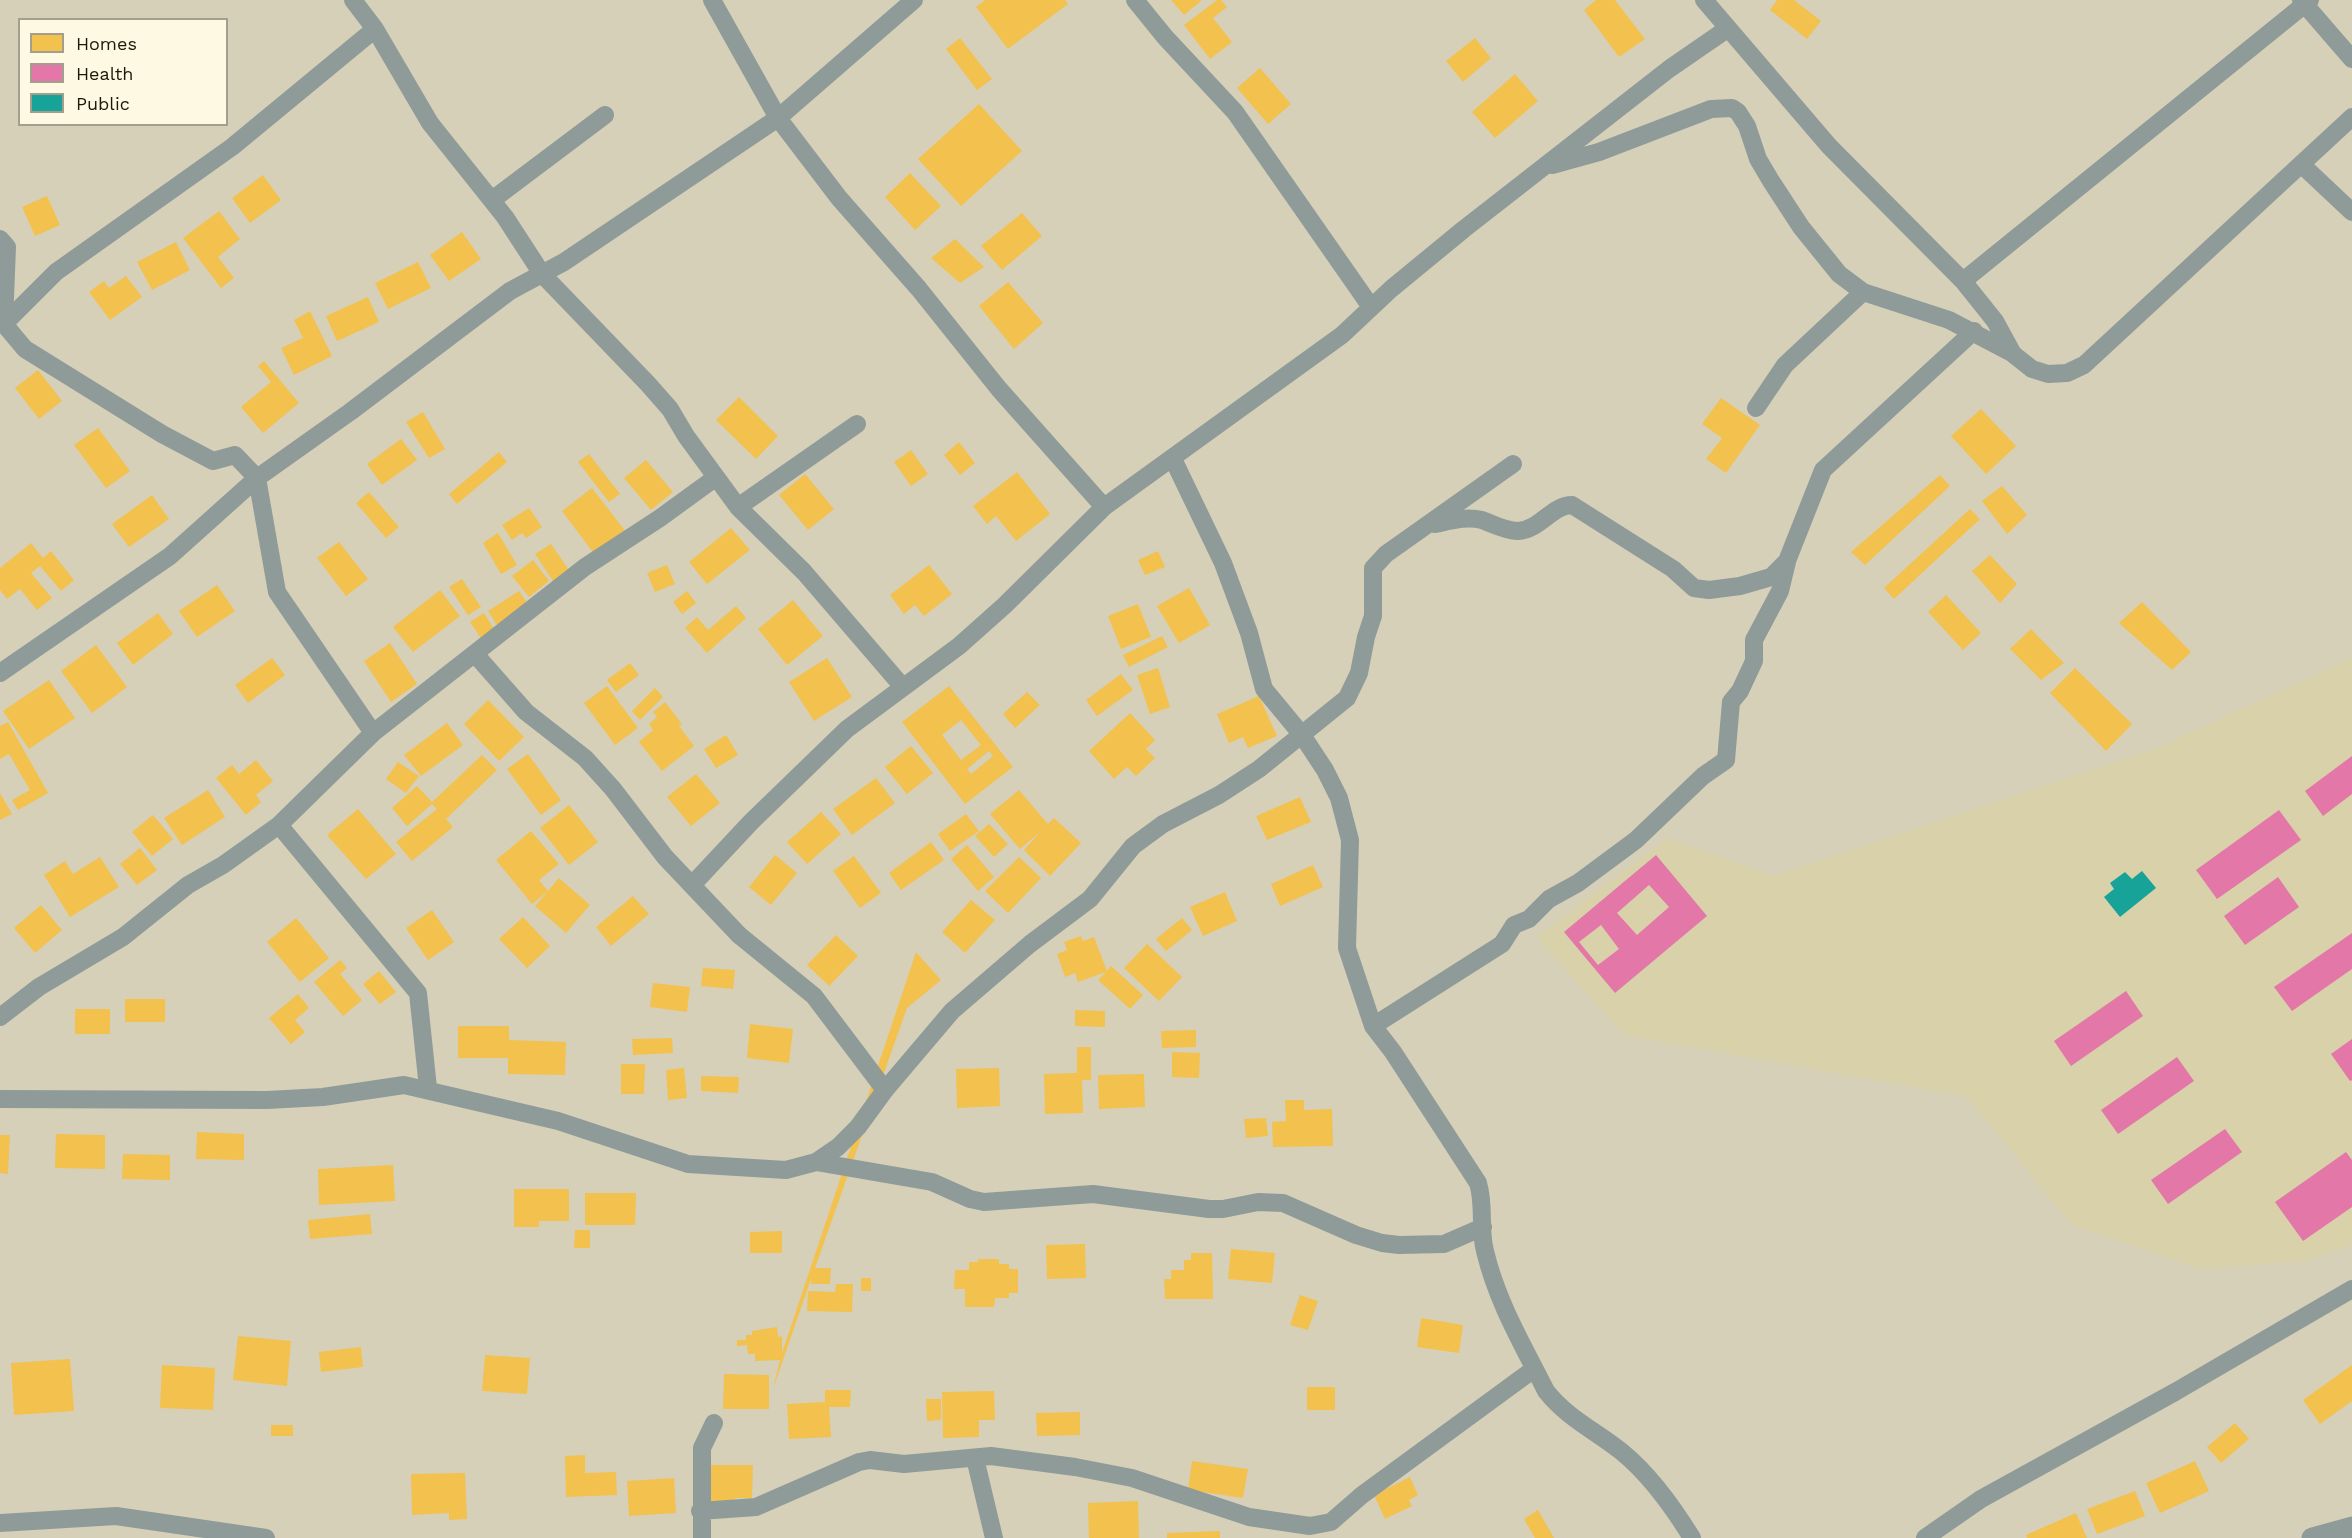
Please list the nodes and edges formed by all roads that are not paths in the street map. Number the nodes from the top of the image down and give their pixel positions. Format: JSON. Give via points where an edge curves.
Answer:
{"nodes":[{"id":1,"x":353,"y":0,"type":"edge"},
{"id":2,"x":914,"y":0,"type":"edge"},
{"id":3,"x":1135,"y":0,"type":"edge"},
{"id":4,"x":1704,"y":0,"type":"edge"},
{"id":5,"x":719,"y":2,"type":"edge"},
{"id":6,"x":2305,"y":2,"type":"edge"},
{"id":7,"x":375,"y":29,"type":"junction"},
{"id":8,"x":1727,"y":29,"type":"junction"},
{"id":9,"x":2352,"y":59,"type":"edge"},
{"id":10,"x":605,"y":115,"type":"dead end"},
{"id":11,"x":2352,"y":117,"type":"edge"},
{"id":12,"x":778,"y":118,"type":"junction"},
{"id":13,"x":2302,"y":165,"type":"junction"},
{"id":14,"x":1542,"y":168,"type":"junction"},
{"id":15,"x":492,"y":200,"type":"junction"},
{"id":16,"x":2352,"y":212,"type":"edge"},
{"id":17,"x":0,"y":238,"type":"edge"},
{"id":18,"x":542,"y":274,"type":"junction"},
{"id":19,"x":1963,"y":281,"type":"junction"},
{"id":20,"x":1863,"y":292,"type":"junction"},
{"id":21,"x":1371,"y":308,"type":"junction"},
{"id":22,"x":4,"y":324,"type":"junction"},
{"id":23,"x":1974,"y":331,"type":"junction"},
{"id":24,"x":2013,"y":354,"type":"junction"},
{"id":25,"x":1756,"y":408,"type":"dead end"},
{"id":26,"x":857,"y":423,"type":"dead end"},
{"id":27,"x":1173,"y":459,"type":"junction"},
{"id":28,"x":1513,"y":464,"type":"dead end"},
{"id":29,"x":257,"y":478,"type":"junction"},
{"id":30,"x":715,"y":478,"type":"junction"},
{"id":31,"x":738,"y":507,"type":"junction"},
{"id":32,"x":1104,"y":507,"type":"junction"},
{"id":33,"x":1428,"y":525,"type":"junction"},
{"id":34,"x":1787,"y":561,"type":"junction"},
{"id":35,"x":475,"y":654,"type":"junction"},
{"id":36,"x":0,"y":673,"type":"edge"},
{"id":37,"x":902,"y":686,"type":"junction"},
{"id":38,"x":373,"y":733,"type":"junction"},
{"id":39,"x":1302,"y":735,"type":"junction"},
{"id":40,"x":279,"y":825,"type":"junction"},
{"id":41,"x":693,"y":884,"type":"junction"},
{"id":42,"x":0,"y":1017,"type":"edge"},
{"id":43,"x":1373,"y":1026,"type":"junction"},
{"id":44,"x":428,"y":1088,"type":"junction"},
{"id":45,"x":885,"y":1090,"type":"junction"},
{"id":46,"x":0,"y":1099,"type":"edge"},
{"id":47,"x":816,"y":1161,"type":"junction"},
{"id":48,"x":1483,"y":1227,"type":"junction"},
{"id":49,"x":2352,"y":1289,"type":"edge"},
{"id":50,"x":1534,"y":1369,"type":"junction"},
{"id":51,"x":714,"y":1423,"type":"dead end"},
{"id":52,"x":975,"y":1458,"type":"junction"},
{"id":53,"x":700,"y":1511,"type":"junction"},
{"id":54,"x":0,"y":1523,"type":"edge"},
{"id":55,"x":2352,"y":1527,"type":"edge"},
{"id":56,"x":266,"y":1538,"type":"edge"},
{"id":57,"x":702,"y":1538,"type":"edge"},
{"id":58,"x":994,"y":1538,"type":"edge"},
{"id":59,"x":1692,"y":1538,"type":"edge"},
{"id":60,"x":1925,"y":1538,"type":"edge"},
{"id":61,"x":2312,"y":1538,"type":"edge"}],
"edges":[{"from":1,"to":7,"type":"street"},
{"from":2,"to":12,"type":"street"},
{"from":3,"to":21,"type":"street","via":[[1235,112]]},
{"from":4,"to":8,"type":"street"},
{"from":5,"to":12,"type":"street"},
{"from":6,"to":9,"type":"street"},
{"from":6,"to":19,"type":"street"},
{"from":7,"to":15,"type":"street","via":[[430,123]]},
{"from":7,"to":22,"type":"street","via":[[232,147],[56,272]]},
{"from":8,"to":14,"type":"street"},
{"from":8,"to":19,"type":"street","via":[[1829,146]]},
{"from":10,"to":15,"type":"street"},
{"from":11,"to":13,"type":"street"},
{"from":12,"to":18,"type":"street"},
{"from":12,"to":32,"type":"street","via":[[839,198],[999,389]]},
{"from":13,"to":16,"type":"street"},
{"from":13,"to":24,"type":"street","via":[[2084,365],[2067,373],[2048,374],[2032,369]]},
{"from":14,"to":20,"type":"street","via":[[1599,152],[1711,109],[1732,108],[1747,126],[1758,159],[1801,227],[1839,274]]},
{"from":14,"to":21,"type":"street"},
{"from":15,"to":18,"type":"street"},
{"from":17,"to":22,"type":"street","via":[[7,247]]},
{"from":18,"to":29,"type":"street","via":[[510,291]]},
{"from":18,"to":30,"type":"street","via":[[663,401]]},
{"from":19,"to":24,"type":"street","via":[[1995,321]]},
{"from":20,"to":23,"type":"street"},
{"from":20,"to":25,"type":"street","via":[[1785,365]]},
{"from":21,"to":27,"type":"street","via":[[1342,335]]},
{"from":22,"to":29,"type":"street","via":[[25,349],[162,434],[213,461],[235,455]]},
{"from":23,"to":24,"type":"street"},
{"from":23,"to":34,"type":"street","via":[[1823,470]]},
{"from":26,"to":31,"type":"street"},
{"from":27,"to":32,"type":"street"},
{"from":27,"to":39,"type":"street","via":[[1224,563],[1264,689]]},
{"from":28,"to":33,"type":"street"},
{"from":29,"to":36,"type":"street","via":[[170,556]]},
{"from":29,"to":38,"type":"street","via":[[277,592]]},
{"from":30,"to":31,"type":"street"},
{"from":30,"to":35,"type":"street","via":[[585,567]]},
{"from":31,"to":37,"type":"street","via":[[804,572]]},
{"from":32,"to":37,"type":"street","via":[[959,646]]},
{"from":33,"to":34,"type":"street","via":[[1464,518],[1517,531],[1533,528],[1562,507],[1572,505],[1672,569],[1694,588],[1709,590],[1771,577]]},
{"from":33,"to":39,"type":"street","via":[[1386,554],[1373,568],[1375,606],[1359,674],[1347,698]]},
{"from":34,"to":43,"type":"street","via":[[1780,591],[1754,640],[1754,661],[1731,702],[1726,760],[1598,869],[1550,899],[1529,920],[1514,926],[1502,944]]},
{"from":35,"to":38,"type":"street"},
{"from":35,"to":41,"type":"street","via":[[526,712],[585,758],[665,857]]},
{"from":37,"to":41,"type":"street","via":[[847,729]]},
{"from":38,"to":40,"type":"street"},
{"from":39,"to":43,"type":"street","via":[[1339,798],[1350,840],[1347,948]]},
{"from":39,"to":45,"type":"street","via":[[1219,795],[1163,824],[1133,846],[1090,899],[952,1011]]},
{"from":40,"to":42,"type":"street","via":[[188,885],[123,937],[39,987]]},
{"from":40,"to":44,"type":"street","via":[[418,993]]},
{"from":41,"to":45,"type":"street","via":[[739,935],[814,996]]},
{"from":43,"to":48,"type":"street","via":[[1478,1183],[1484,1205]]},
{"from":44,"to":46,"type":"street","via":[[404,1085],[323,1097],[267,1100]]},
{"from":44,"to":47,"type":"street","via":[[558,1120],[688,1164],[786,1170]]},
{"from":45,"to":47,"type":"street","via":[[849,1138]]},
{"from":47,"to":48,"type":"street","via":[[932,1182],[970,1199],[993,1203],[1094,1194],[1209,1209],[1258,1202],[1283,1203],[1382,1243],[1444,1244]]},
{"from":48,"to":50,"type":"street","via":[[1484,1249],[1501,1303]]},
{"from":49,"to":60,"type":"street","via":[[1990,1494]]},
{"from":50,"to":52,"type":"street","via":[[1324,1524],[1310,1526],[1249,1517],[1132,1478],[1075,1467],[991,1456]]},
{"from":50,"to":59,"type":"street","via":[[1555,1403],[1622,1452],[1655,1486]]},
{"from":51,"to":53,"type":"street","via":[[702,1448]]},
{"from":52,"to":53,"type":"street","via":[[904,1464],[859,1462],[756,1507]]},
{"from":52,"to":58,"type":"street"},
{"from":53,"to":57,"type":"street"},
{"from":54,"to":56,"type":"street","via":[[116,1516]]},
{"from":55,"to":61,"type":"street"}]}
